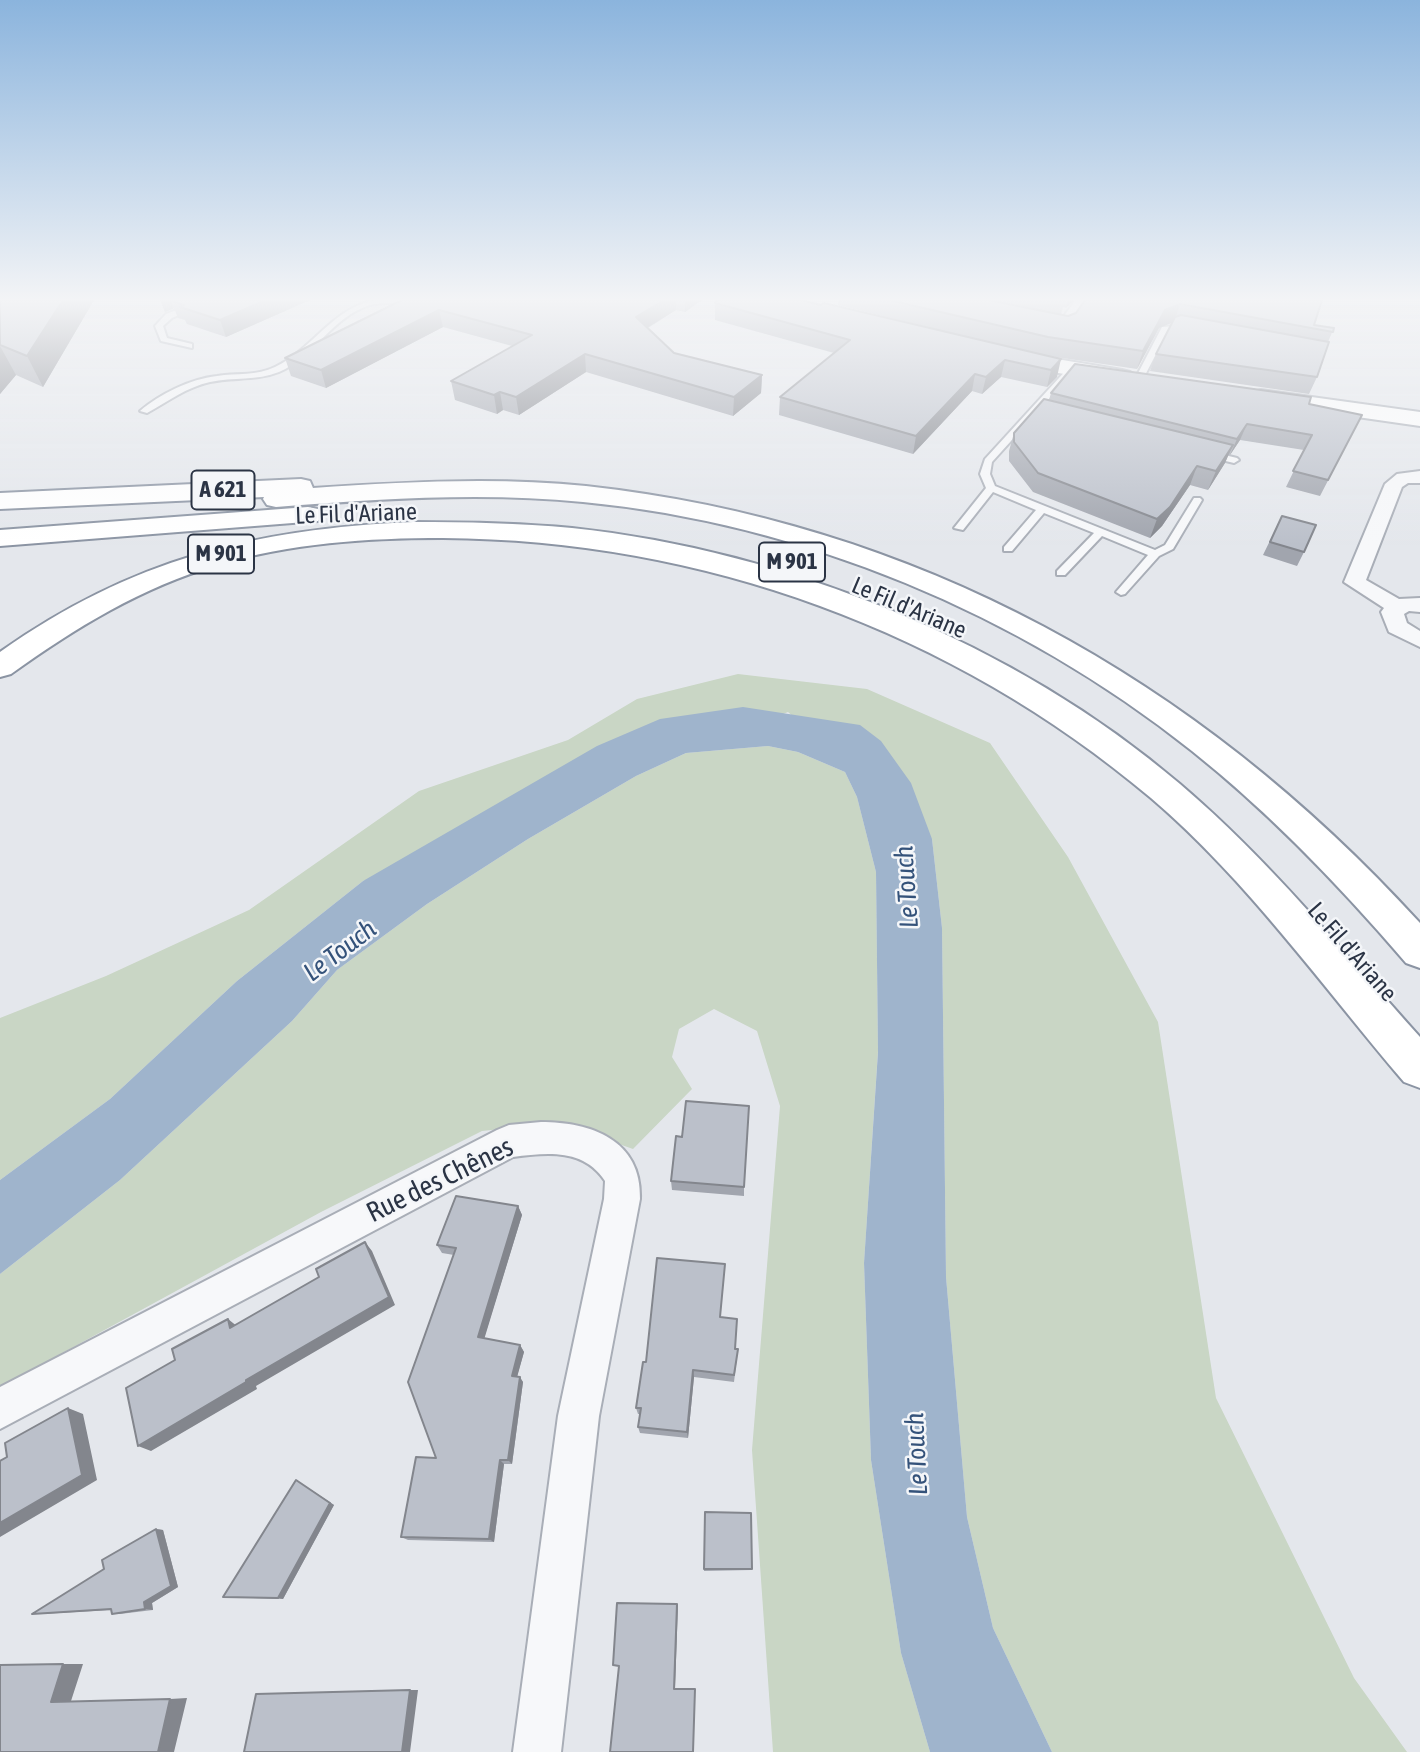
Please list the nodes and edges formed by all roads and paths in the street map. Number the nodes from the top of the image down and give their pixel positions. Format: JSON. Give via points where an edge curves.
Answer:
{"nodes":[{"id":1,"x":201,"y":382,"type":"edge"},
{"id":2,"x":1060,"y":382,"type":"edge"},
{"id":3,"x":1157,"y":382,"type":"edge"},
{"id":4,"x":1165,"y":383,"type":"edge"},
{"id":5,"x":1244,"y":395,"type":"edge"},
{"id":6,"x":1034,"y":410,"type":"junction"},
{"id":7,"x":144,"y":411,"type":"dead end"},
{"id":8,"x":1047,"y":414,"type":"edge"},
{"id":9,"x":1420,"y":419,"type":"edge"},
{"id":10,"x":1194,"y":450,"type":"edge"},
{"id":11,"x":1234,"y":460,"type":"edge"},
{"id":12,"x":1420,"y":477,"type":"edge"},
{"id":13,"x":446,"y":488,"type":"junction"},
{"id":14,"x":991,"y":488,"type":"junction"},
{"id":15,"x":1198,"y":500,"type":"dead end"},
{"id":16,"x":0,"y":501,"type":"edge"},
{"id":17,"x":1043,"y":508,"type":"junction"},
{"id":18,"x":0,"y":521,"type":"edge"},
{"id":19,"x":959,"y":528,"type":"dead end"},
{"id":20,"x":1100,"y":532,"type":"junction"},
{"id":21,"x":0,"y":538,"type":"edge"},
{"id":22,"x":1008,"y":549,"type":"dead end"},
{"id":23,"x":1155,"y":554,"type":"junction"},
{"id":24,"x":1061,"y":573,"type":"dead end"},
{"id":25,"x":1121,"y":592,"type":"dead end"},
{"id":26,"x":1420,"y":605,"type":"edge"},
{"id":27,"x":1397,"y":607,"type":"junction"},
{"id":28,"x":1420,"y":640,"type":"edge"},
{"id":29,"x":0,"y":667,"type":"edge"},
{"id":30,"x":1420,"y":950,"type":"edge"},
{"id":31,"x":1420,"y":1031,"type":"edge"},
{"id":32,"x":1420,"y":1068,"type":"edge"},
{"id":33,"x":0,"y":1409,"type":"edge"},
{"id":34,"x":537,"y":1752,"type":"edge"}],
"edges":[{"from":1,"to":7,"type":"lane"},
{"from":2,"to":6,"type":"lane"},
{"from":3,"to":4,"type":"main road"},
{"from":5,"to":9,"type":"main road"},
{"from":6,"to":8,"type":"lane"},
{"from":6,"to":14,"type":"lane","via":[[988,461],[985,474]]},
{"from":10,"to":11,"type":"lane"},
{"from":12,"to":27,"type":"street","via":[[1394,484],[1355,582]]},
{"from":13,"to":16,"type":"main road","number":"A 621","via":[[414,482]]},
{"from":13,"to":18,"type":"main road","name":"Le Fil d'Ariane","number":"M 901"},
{"from":13,"to":30,"type":"main road","name":"Le Fil d'Ariane","number":"M 901","via":[[587,494],[684,508],[789,532],[878,561],[965,597],[1063,649],[1170,717],[1283,809]]},
{"from":14,"to":17,"type":"lane"},
{"from":14,"to":19,"type":"lane"},
{"from":15,"to":23,"type":"lane","via":[[1169,547]]},
{"from":17,"to":20,"type":"lane"},
{"from":17,"to":22,"type":"lane"},
{"from":20,"to":23,"type":"lane"},
{"from":20,"to":24,"type":"lane"},
{"from":21,"to":31,"type":"main road","name":"Le Fil d'Ariane","number":"M 901","via":[[328,513],[532,514],[693,536],[773,556],[865,587],[956,626],[1052,680],[1155,755],[1276,867]]},
{"from":23,"to":25,"type":"lane"},
{"from":26,"to":27,"type":"street"},
{"from":27,"to":28,"type":"street","via":[[1392,612],[1397,627]]},
{"from":29,"to":32,"type":"main road","number":"M 901","via":[[74,619],[176,569],[262,544],[316,536],[469,528],[518,531],[653,548],[729,566],[808,590],[943,646],[1086,729],[1163,789],[1240,863],[1286,910]]},
{"from":33,"to":34,"type":"street","name":"Rue des Chênes","via":[[509,1141],[559,1136],[592,1143],[623,1178],[620,1215],[581,1387]]}]}
